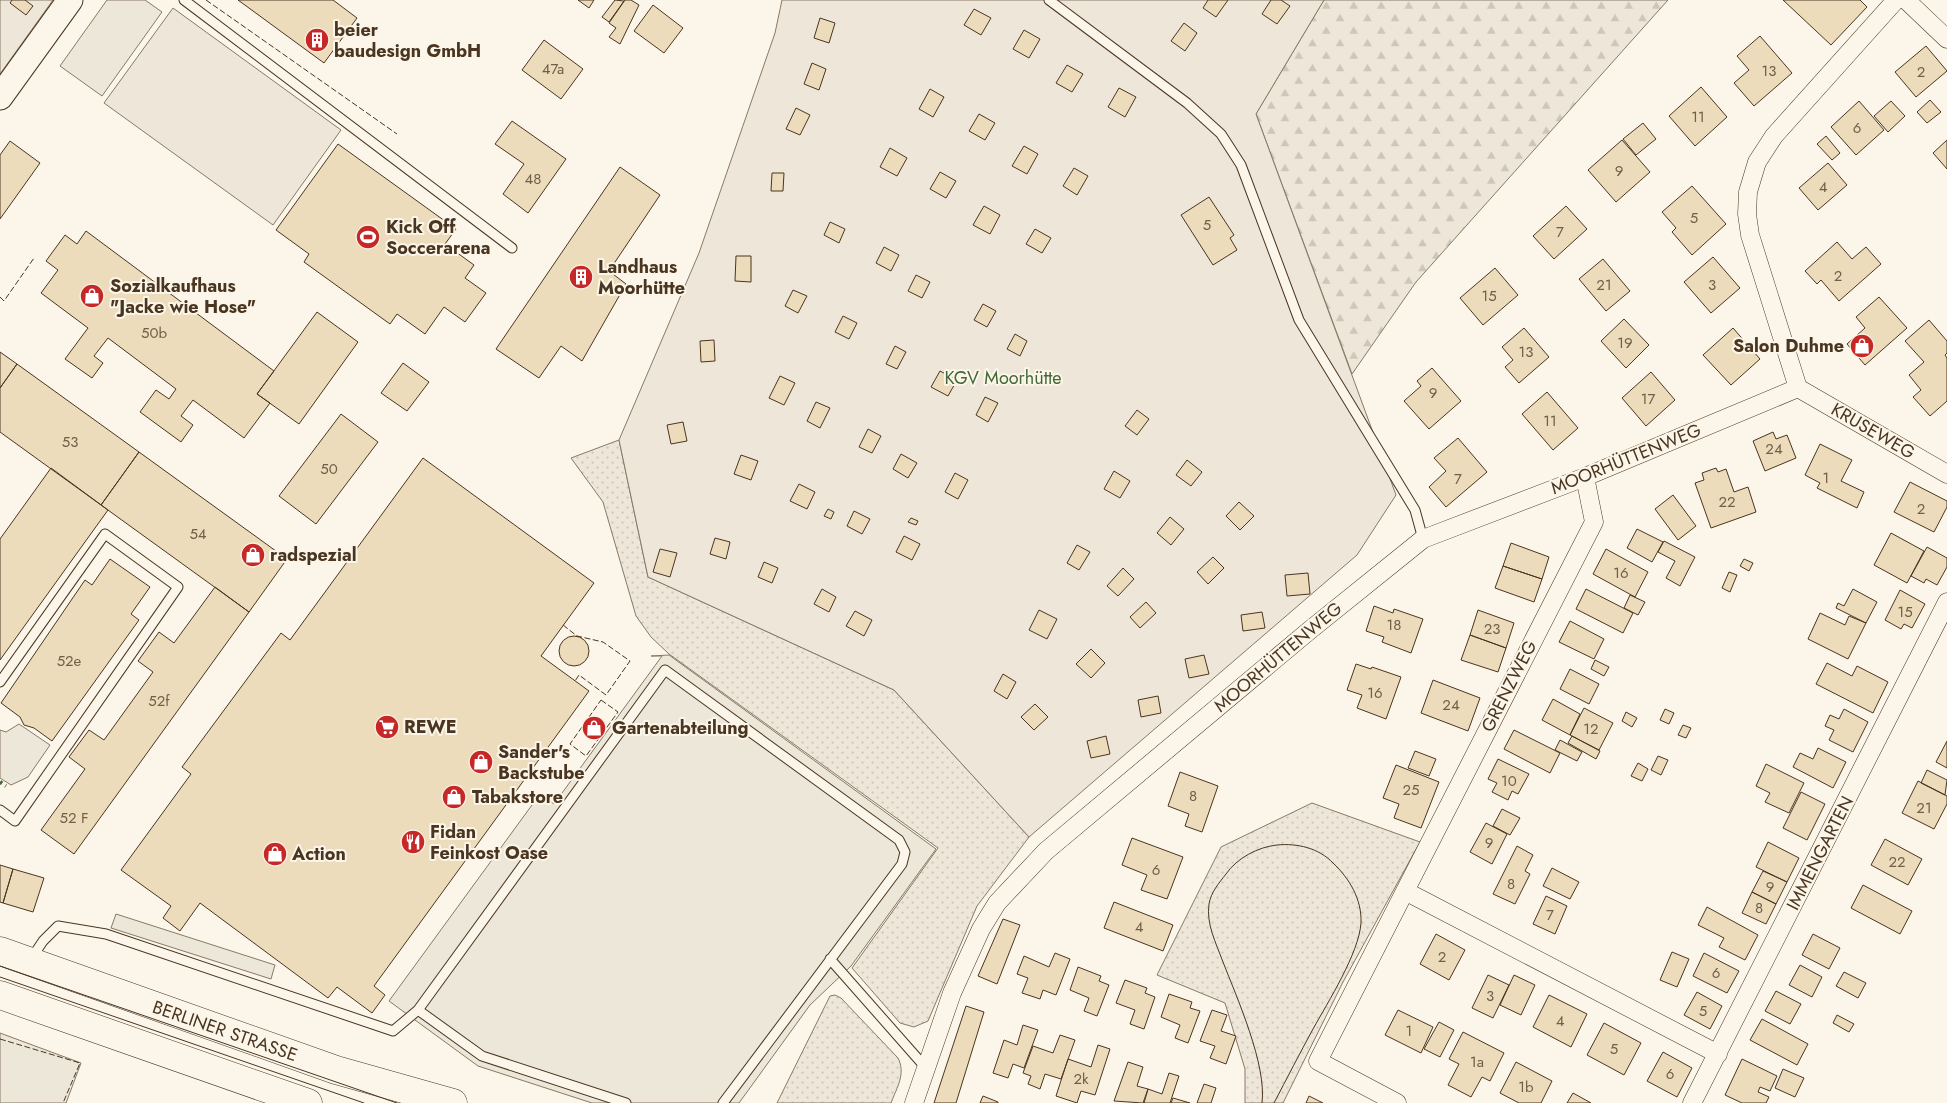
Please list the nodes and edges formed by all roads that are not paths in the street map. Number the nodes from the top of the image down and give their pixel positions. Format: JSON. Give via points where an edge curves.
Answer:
{"nodes":[{"id":1,"x":70,"y":0,"type":"edge"},
{"id":2,"x":184,"y":0,"type":"edge"},
{"id":3,"x":1049,"y":0,"type":"edge"},
{"id":4,"x":1896,"y":0,"type":"edge"},
{"id":5,"x":1906,"y":0,"type":"edge"},
{"id":6,"x":1947,"y":39,"type":"edge"},
{"id":7,"x":0,"y":97,"type":"edge"},
{"id":8,"x":512,"y":248,"type":"dead end"},
{"id":9,"x":1798,"y":388,"type":"junction"},
{"id":10,"x":1947,"y":474,"type":"edge"},
{"id":11,"x":1585,"y":478,"type":"junction"},
{"id":12,"x":1423,"y":539,"type":"junction"},
{"id":13,"x":1947,"y":602,"type":"edge"},
{"id":14,"x":0,"y":682,"type":"edge"},
{"id":15,"x":0,"y":810,"type":"edge"},
{"id":16,"x":1405,"y":892,"type":"junction"},
{"id":17,"x":0,"y":951,"type":"edge"},
{"id":18,"x":830,"y":959,"type":"junction"},
{"id":19,"x":29,"y":962,"type":"junction"},
{"id":20,"x":0,"y":995,"type":"edge"},
{"id":21,"x":418,"y":1010,"type":"junction"},
{"id":22,"x":1718,"y":1054,"type":"junction"},
{"id":23,"x":926,"y":1068,"type":"junction"},
{"id":24,"x":308,"y":1103,"type":"edge"},
{"id":25,"x":453,"y":1103,"type":"edge"},
{"id":26,"x":626,"y":1103,"type":"edge"},
{"id":27,"x":723,"y":1103,"type":"edge"},
{"id":28,"x":914,"y":1103,"type":"edge"},
{"id":29,"x":1397,"y":1103,"type":"edge"},
{"id":30,"x":1692,"y":1103,"type":"edge"}],
"edges":[{"from":1,"to":7,"type":"street"},
{"from":2,"to":8,"type":"lane"},
{"from":3,"to":12,"type":"lane","via":[[1187,103],[1221,134],[1241,165],[1299,320],[1416,510]]},
{"from":4,"to":9,"type":"street","via":[[1774,136],[1757,162],[1748,192],[1750,235]]},
{"from":5,"to":6,"type":"street"},
{"from":9,"to":10,"type":"street","name":"KRUSEWEG"},
{"from":9,"to":11,"type":"street","name":"MOORHÜTTENWEG"},
{"from":11,"to":12,"type":"street","name":"MOORHÜTTENWEG"},
{"from":11,"to":16,"type":"street","name":"GRENZWEG","via":[[1594,522]]},
{"from":12,"to":23,"type":"street","name":"MOORHÜTTENWEG","via":[[1281,654],[1024,873],[997,903],[981,929],[952,993]]},
{"from":13,"to":22,"type":"street","name":"IMMENGARTEN"},
{"from":14,"to":15,"type":"lane","via":[[105,534],[178,587],[15,821]]},
{"from":16,"to":22,"type":"street"},
{"from":16,"to":29,"type":"street","name":"GRENZWEG","via":[[1318,1061]]},
{"from":17,"to":19,"type":"main road","name":"BERLINER STRASSE"},
{"from":18,"to":21,"type":"lane","via":[[902,864],[906,852],[899,840],[666,670]]},
{"from":18,"to":23,"type":"lane"},
{"from":18,"to":27,"type":"lane"},
{"from":19,"to":21,"type":"lane","via":[[58,926],[106,934],[393,1031]]},
{"from":19,"to":25,"type":"main road","name":"BERLINER STRASSE","via":[[336,1070]]},
{"from":20,"to":24,"type":"main road"},
{"from":21,"to":26,"type":"lane","via":[[482,1056]]},
{"from":22,"to":30,"type":"street","name":"IMMENGARTEN"},
{"from":23,"to":28,"type":"street","name":"MOORHÜTTENWEG"}]}
